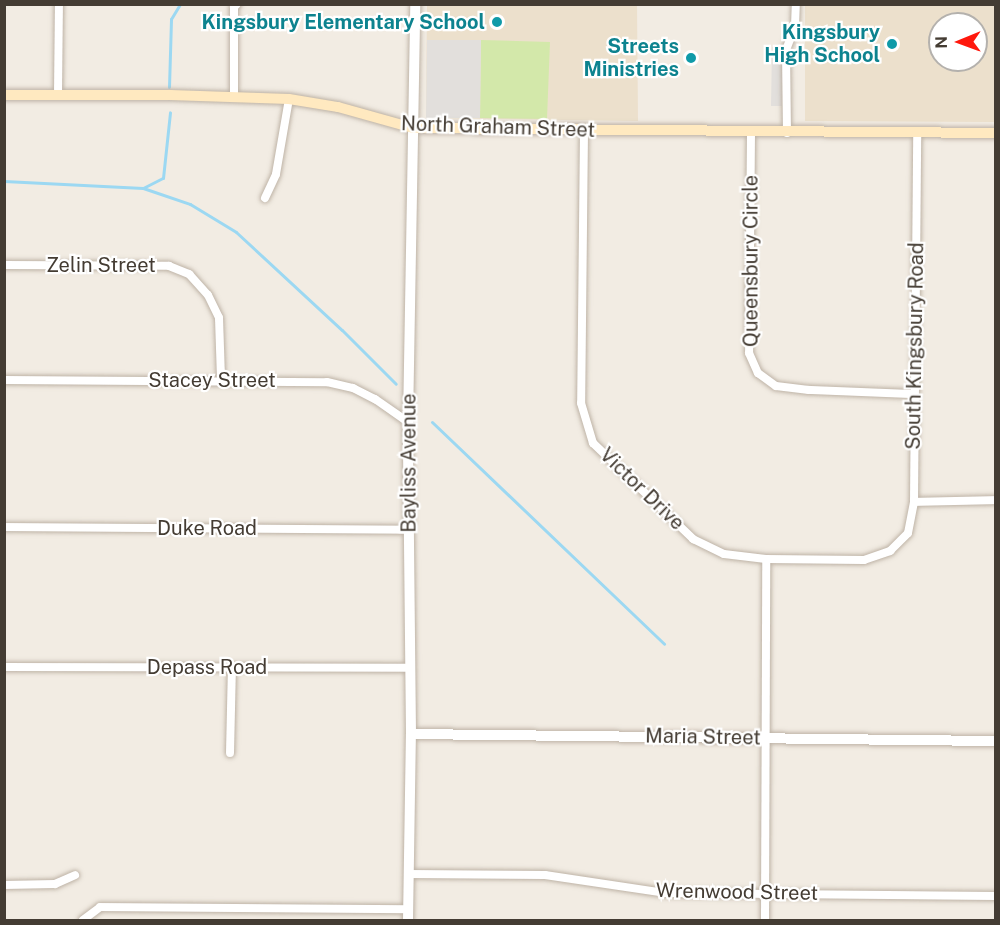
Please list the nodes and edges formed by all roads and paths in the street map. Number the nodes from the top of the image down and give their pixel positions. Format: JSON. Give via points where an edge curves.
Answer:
{"nodes":[{"id":1,"x":59,"y":4,"type":"edge"},
{"id":2,"x":237,"y":4,"type":"edge"},
{"id":3,"x":415,"y":4,"type":"edge"},
{"id":4,"x":796,"y":4,"type":"edge"},
{"id":5,"x":58,"y":94,"type":"junction"},
{"id":6,"x":4,"y":95,"type":"edge"},
{"id":7,"x":234,"y":96,"type":"junction"},
{"id":8,"x":289,"y":99,"type":"junction"},
{"id":9,"x":412,"y":128,"type":"junction"},
{"id":10,"x":584,"y":131,"type":"junction"},
{"id":11,"x":917,"y":132,"type":"junction"},
{"id":12,"x":751,"y":133,"type":"junction"},
{"id":13,"x":787,"y":133,"type":"junction"},
{"id":14,"x":996,"y":133,"type":"edge"},
{"id":15,"x":265,"y":198,"type":"dead end"},
{"id":16,"x":4,"y":265,"type":"edge"},
{"id":17,"x":221,"y":379,"type":"junction"},
{"id":18,"x":4,"y":380,"type":"edge"},
{"id":19,"x":913,"y":394,"type":"junction"},
{"id":20,"x":408,"y":422,"type":"junction"},
{"id":21,"x":996,"y":500,"type":"edge"},
{"id":22,"x":914,"y":502,"type":"junction"},
{"id":23,"x":4,"y":527,"type":"edge"},
{"id":24,"x":409,"y":530,"type":"junction"},
{"id":25,"x":889,"y":551,"type":"joint"},
{"id":26,"x":766,"y":559,"type":"junction"},
{"id":27,"x":4,"y":666,"type":"edge"},
{"id":28,"x":232,"y":667,"type":"junction"},
{"id":29,"x":409,"y":668,"type":"junction"},
{"id":30,"x":411,"y":734,"type":"junction"},
{"id":31,"x":764,"y":738,"type":"junction"},
{"id":32,"x":996,"y":741,"type":"edge"},
{"id":33,"x":230,"y":753,"type":"dead end"},
{"id":34,"x":408,"y":874,"type":"junction"},
{"id":35,"x":75,"y":875,"type":"dead end"},
{"id":36,"x":4,"y":885,"type":"edge"},
{"id":37,"x":765,"y":892,"type":"junction"},
{"id":38,"x":996,"y":896,"type":"edge"},
{"id":39,"x":407,"y":915,"type":"edge"},
{"id":40,"x":83,"y":921,"type":"edge"},
{"id":41,"x":765,"y":921,"type":"edge"}],
"edges":[{"from":1,"to":5,"type":"street"},
{"from":2,"to":7,"type":"street"},
{"from":3,"to":9,"type":"street","name":"Bayliss Avenue"},
{"from":4,"to":13,"type":"street","via":[[795,27],[786,50]]},
{"from":5,"to":6,"type":"main road","name":"North Graham Street"},
{"from":5,"to":7,"type":"main road","name":"North Graham Street"},
{"from":7,"to":8,"type":"main road","name":"North Graham Street"},
{"from":8,"to":9,"type":"main road","name":"North Graham Street","via":[[338,107]]},
{"from":8,"to":15,"type":"street","via":[[276,174]]},
{"from":9,"to":10,"type":"main road","name":"North Graham Street"},
{"from":9,"to":20,"type":"street","name":"Bayliss Avenue"},
{"from":10,"to":12,"type":"main road","name":"North Graham Street"},
{"from":10,"to":26,"type":"street","name":"Victor Drive","via":[[581,403],[593,443],[693,539],[724,554]]},
{"from":11,"to":13,"type":"main road","name":"North Graham Street"},
{"from":11,"to":14,"type":"main road","name":"North Graham Street"},
{"from":11,"to":19,"type":"street","name":"South Kingsbury Road"},
{"from":12,"to":13,"type":"main road","name":"North Graham Street"},
{"from":12,"to":19,"type":"street","name":"Queensbury Circle","via":[[749,353],[758,373],[776,386]]},
{"from":16,"to":17,"type":"street","name":"Zelin Street","via":[[169,266],[189,274],[208,295],[219,318]]},
{"from":17,"to":18,"type":"street","name":"Stacey Street"},
{"from":17,"to":20,"type":"street","name":"Stacey Street","via":[[327,382],[353,388]]},
{"from":19,"to":22,"type":"street","name":"South Kingsbury Road"},
{"from":20,"to":24,"type":"street","name":"Bayliss Avenue"},
{"from":21,"to":22,"type":"street"},
{"from":22,"to":25,"type":"street","name":"South Kingsbury Road","via":[[908,532]]},
{"from":23,"to":24,"type":"street","name":"Duke Road"},
{"from":24,"to":29,"type":"street","name":"Bayliss Avenue"},
{"from":25,"to":26,"type":"street","name":"Victor Drive","via":[[864,560]]},
{"from":26,"to":31,"type":"street"},
{"from":27,"to":28,"type":"street","name":"Depass Road"},
{"from":28,"to":29,"type":"street","name":"Depass Road"},
{"from":28,"to":33,"type":"street"},
{"from":29,"to":30,"type":"street","name":"Bayliss Avenue"},
{"from":30,"to":31,"type":"street","name":"Maria Street"},
{"from":30,"to":34,"type":"street","name":"Bayliss Avenue"},
{"from":31,"to":32,"type":"street","name":"Maria Street"},
{"from":31,"to":37,"type":"street"},
{"from":34,"to":37,"type":"street","name":"Wrenwood Street","via":[[545,875],[664,894]]},
{"from":34,"to":39,"type":"street","name":"Bayliss Avenue"},
{"from":35,"to":36,"type":"street","via":[[55,884]]},
{"from":37,"to":38,"type":"street","name":"Wrenwood Street"},
{"from":37,"to":41,"type":"street"},
{"from":39,"to":40,"type":"street","via":[[100,907]]}]}
